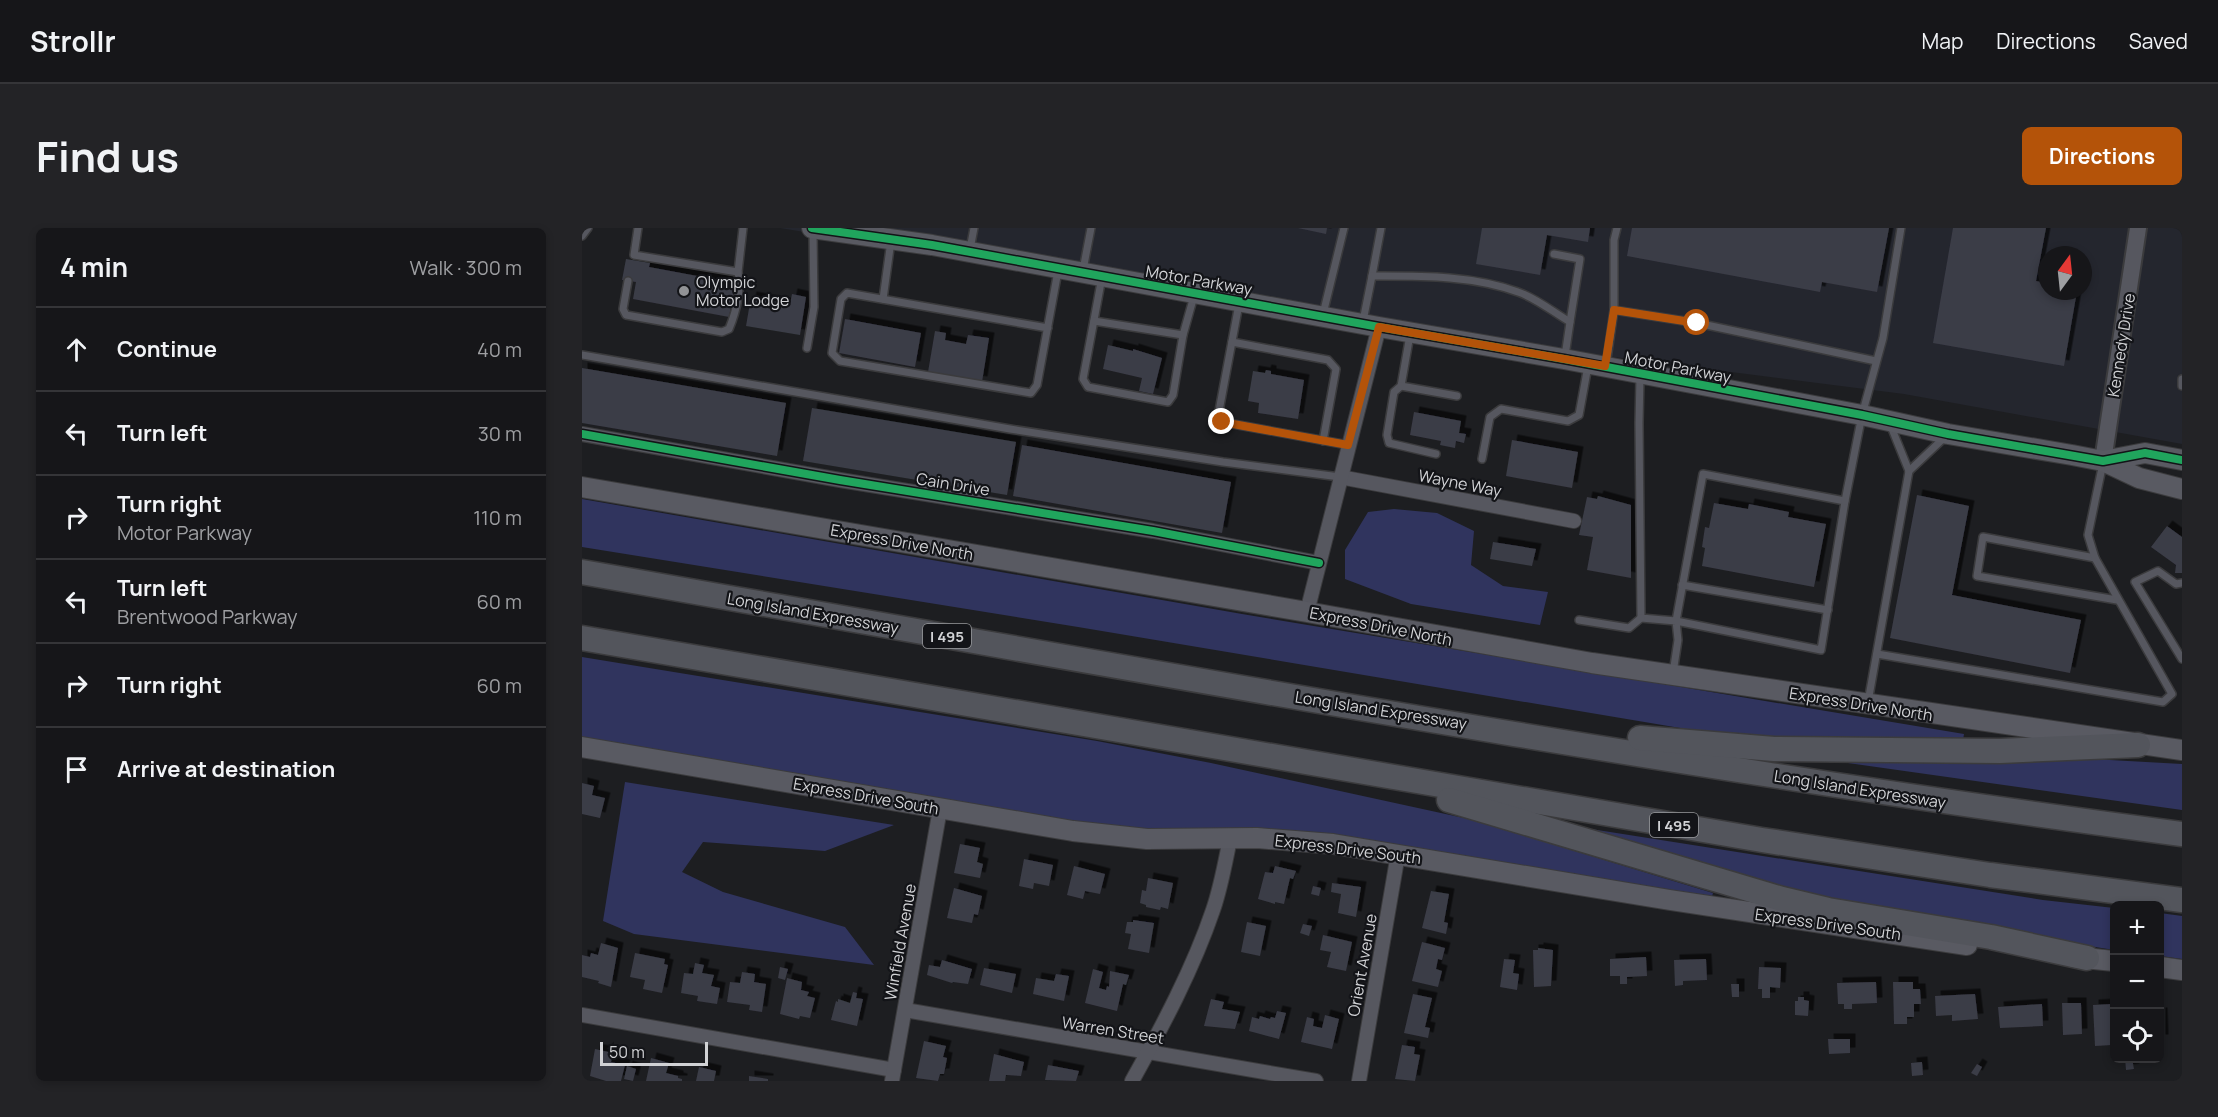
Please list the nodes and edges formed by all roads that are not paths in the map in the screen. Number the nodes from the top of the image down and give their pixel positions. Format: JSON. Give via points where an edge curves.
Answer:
{"nodes":[{"id":1,"x":588,"y":228,"type":"edge"},
{"id":2,"x":639,"y":228,"type":"edge"},
{"id":3,"x":743,"y":228,"type":"edge"},
{"id":4,"x":813,"y":228,"type":"edge"},
{"id":5,"x":974,"y":228,"type":"edge"},
{"id":6,"x":1091,"y":228,"type":"edge"},
{"id":7,"x":1344,"y":228,"type":"edge"},
{"id":8,"x":1382,"y":228,"type":"edge"},
{"id":9,"x":1617,"y":228,"type":"edge"},
{"id":10,"x":1901,"y":228,"type":"edge"},
{"id":11,"x":2138,"y":228,"type":"edge"},
{"id":12,"x":582,"y":236,"type":"edge"},
{"id":13,"x":891,"y":239,"type":"junction"},
{"id":14,"x":970,"y":252,"type":"junction"},
{"id":15,"x":1554,"y":254,"type":"dead end"},
{"id":16,"x":1059,"y":268,"type":"junction"},
{"id":17,"x":738,"y":272,"type":"junction"},
{"id":18,"x":1082,"y":273,"type":"junction"},
{"id":19,"x":1102,"y":276,"type":"junction"},
{"id":20,"x":1372,"y":276,"type":"junction"},
{"id":21,"x":628,"y":281,"type":"dead end"},
{"id":22,"x":1195,"y":293,"type":"junction"},
{"id":23,"x":883,"y":299,"type":"junction"},
{"id":24,"x":1239,"y":301,"type":"junction"},
{"id":25,"x":1614,"y":310,"type":"junction"},
{"id":26,"x":1322,"y":316,"type":"junction"},
{"id":27,"x":1094,"y":321,"type":"junction"},
{"id":28,"x":1570,"y":322,"type":"junction"},
{"id":29,"x":1371,"y":326,"type":"junction"},
{"id":30,"x":1048,"y":328,"type":"junction"},
{"id":31,"x":1410,"y":332,"type":"junction"},
{"id":32,"x":1183,"y":335,"type":"junction"},
{"id":33,"x":1232,"y":342,"type":"junction"},
{"id":34,"x":807,"y":348,"type":"dead end"},
{"id":35,"x":582,"y":355,"type":"edge"},
{"id":36,"x":1564,"y":359,"type":"junction"},
{"id":37,"x":1876,"y":361,"type":"junction"},
{"id":38,"x":1597,"y":365,"type":"junction"},
{"id":39,"x":1641,"y":373,"type":"junction"},
{"id":40,"x":2182,"y":379,"type":"edge"},
{"id":41,"x":1401,"y":386,"type":"junction"},
{"id":42,"x":2182,"y":386,"type":"edge"},
{"id":43,"x":1457,"y":396,"type":"dead end"},
{"id":44,"x":1862,"y":415,"type":"junction"},
{"id":45,"x":1889,"y":421,"type":"junction"},
{"id":46,"x":582,"y":434,"type":"edge"},
{"id":47,"x":1948,"y":434,"type":"junction"},
{"id":48,"x":1323,"y":441,"type":"junction"},
{"id":49,"x":1348,"y":445,"type":"junction"},
{"id":50,"x":1436,"y":454,"type":"dead end"},
{"id":51,"x":1482,"y":459,"type":"dead end"},
{"id":52,"x":2182,"y":460,"type":"edge"},
{"id":53,"x":2103,"y":461,"type":"junction"},
{"id":54,"x":1909,"y":471,"type":"junction"},
{"id":55,"x":1340,"y":477,"type":"junction"},
{"id":56,"x":582,"y":487,"type":"edge"},
{"id":57,"x":2182,"y":489,"type":"edge"},
{"id":58,"x":1845,"y":501,"type":"junction"},
{"id":59,"x":1574,"y":521,"type":"dead end"},
{"id":60,"x":2095,"y":558,"type":"junction"},
{"id":61,"x":1319,"y":563,"type":"junction"},
{"id":62,"x":582,"y":572,"type":"edge"},
{"id":63,"x":2182,"y":583,"type":"edge"},
{"id":64,"x":1682,"y":585,"type":"junction"},
{"id":65,"x":2117,"y":600,"type":"junction"},
{"id":66,"x":1828,"y":610,"type":"junction"},
{"id":67,"x":1307,"y":612,"type":"junction"},
{"id":68,"x":1641,"y":618,"type":"junction"},
{"id":69,"x":1579,"y":620,"type":"dead end"},
{"id":70,"x":1676,"y":621,"type":"junction"},
{"id":71,"x":582,"y":638,"type":"edge"},
{"id":72,"x":1877,"y":654,"type":"junction"},
{"id":73,"x":2182,"y":659,"type":"edge"},
{"id":74,"x":1672,"y":675,"type":"junction"},
{"id":75,"x":1312,"y":699,"type":"junction"},
{"id":76,"x":1868,"y":705,"type":"junction"},
{"id":77,"x":1168,"y":739,"type":"junction"},
{"id":78,"x":2138,"y":745,"type":"junction"},
{"id":79,"x":582,"y":747,"type":"edge"},
{"id":80,"x":2182,"y":750,"type":"edge"},
{"id":81,"x":940,"y":809,"type":"junction"},
{"id":82,"x":2182,"y":834,"type":"edge"},
{"id":83,"x":1230,"y":838,"type":"junction"},
{"id":84,"x":1398,"y":854,"type":"junction"},
{"id":85,"x":2182,"y":900,"type":"edge"},
{"id":86,"x":2086,"y":958,"type":"junction"},
{"id":87,"x":2110,"y":960,"type":"edge"},
{"id":88,"x":2164,"y":968,"type":"edge"},
{"id":89,"x":2182,"y":970,"type":"edge"},
{"id":90,"x":905,"y":1010,"type":"junction"},
{"id":91,"x":582,"y":1015,"type":"edge"},
{"id":92,"x":1148,"y":1052,"type":"junction"},
{"id":93,"x":893,"y":1076,"type":"edge"},
{"id":94,"x":1132,"y":1081,"type":"edge"},
{"id":95,"x":1316,"y":1081,"type":"edge"},
{"id":96,"x":1359,"y":1081,"type":"edge"}],
"edges":[{"from":1,"to":12,"type":"lane"},
{"from":2,"to":17,"type":"lane","via":[[634,255]]},
{"from":3,"to":17,"type":"lane"},
{"from":4,"to":13,"type":"main road","name":"Motor Parkway"},
{"from":4,"to":34,"type":"lane","via":[[814,308]]},
{"from":5,"to":14,"type":"lane"},
{"from":6,"to":18,"type":"lane"},
{"from":7,"to":26,"type":"lane"},
{"from":8,"to":20,"type":"lane"},
{"from":9,"to":25,"type":"lane"},
{"from":10,"to":37,"type":"lane"},
{"from":11,"to":53,"type":"street","name":"Kennedy Drive"},
{"from":13,"to":14,"type":"main road","name":"Motor Parkway"},
{"from":13,"to":23,"type":"lane"},
{"from":14,"to":16,"type":"main road","name":"Motor Parkway"},
{"from":15,"to":28,"type":"lane","via":[[1580,259]]},
{"from":16,"to":18,"type":"main road","name":"Motor Parkway"},
{"from":16,"to":30,"type":"lane"},
{"from":17,"to":21,"type":"lane","via":[[740,283],[732,322],[722,332],[626,315],[623,309]]},
{"from":18,"to":19,"type":"main road","name":"Motor Parkway"},
{"from":19,"to":22,"type":"main road","name":"Motor Parkway"},
{"from":19,"to":27,"type":"lane"},
{"from":20,"to":28,"type":"lane","via":[[1426,276],[1478,282],[1520,292]]},
{"from":20,"to":29,"type":"lane"},
{"from":22,"to":24,"type":"main road","name":"Motor Parkway"},
{"from":22,"to":32,"type":"lane"},
{"from":23,"to":30,"type":"lane"},
{"from":23,"to":30,"type":"lane","via":[[847,293],[841,299],[832,353],[840,361],[1031,393],[1037,385]]},
{"from":24,"to":26,"type":"main road","name":"Motor Parkway"},
{"from":24,"to":33,"type":"lane"},
{"from":25,"to":37,"type":"lane","via":[[1697,323]]},
{"from":25,"to":38,"type":"lane"},
{"from":26,"to":29,"type":"main road","name":"Motor Parkway"},
{"from":27,"to":32,"type":"lane"},
{"from":27,"to":32,"type":"lane","via":[[1083,379],[1088,387],[1168,402],[1173,395]]},
{"from":28,"to":36,"type":"lane"},
{"from":29,"to":31,"type":"main road","name":"Motor Parkway"},
{"from":29,"to":49,"type":"street"},
{"from":31,"to":36,"type":"main road","name":"Motor Parkway"},
{"from":31,"to":41,"type":"lane"},
{"from":33,"to":48,"type":"lane","via":[[1328,360],[1336,369]]},
{"from":33,"to":48,"type":"lane","via":[[1219,411],[1222,422]]},
{"from":35,"to":55,"type":"lane","via":[[1010,429]]},
{"from":36,"to":38,"type":"main road","name":"Motor Parkway"},
{"from":37,"to":44,"type":"lane"},
{"from":38,"to":39,"type":"main road","name":"Motor Parkway"},
{"from":38,"to":51,"type":"lane","via":[[1579,415],[1568,421],[1501,409],[1490,417]]},
{"from":39,"to":44,"type":"main road","name":"Motor Parkway"},
{"from":39,"to":68,"type":"lane"},
{"from":40,"to":42,"type":"lane"},
{"from":41,"to":43,"type":"lane"},
{"from":41,"to":50,"type":"lane","via":[[1394,392],[1389,443]]},
{"from":44,"to":45,"type":"main road","name":"Motor Parkway"},
{"from":44,"to":58,"type":"lane"},
{"from":45,"to":47,"type":"main road","name":"Motor Parkway"},
{"from":45,"to":54,"type":"lane"},
{"from":46,"to":61,"type":"street","name":"Cain Drive"},
{"from":47,"to":53,"type":"main road","name":"Motor Parkway"},
{"from":47,"to":54,"type":"lane"},
{"from":48,"to":49,"type":"lane"},
{"from":49,"to":55,"type":"street"},
{"from":52,"to":53,"type":"main road","name":"Motor Parkway","via":[[2145,453]]},
{"from":53,"to":57,"type":"main road","name":"Motor Parkway","via":[[2139,478]]},
{"from":53,"to":60,"type":"lane","via":[[2088,535]]},
{"from":54,"to":72,"type":"lane"},
{"from":55,"to":59,"type":"street","name":"Wayne Way"},
{"from":55,"to":61,"type":"street"},
{"from":56,"to":67,"type":"main road","name":"Express Drive North"},
{"from":58,"to":64,"type":"lane","via":[[1703,474]]},
{"from":58,"to":66,"type":"lane"},
{"from":60,"to":65,"type":"lane"},
{"from":60,"to":65,"type":"lane","via":[[1983,537],[1977,576]]},
{"from":61,"to":67,"type":"street"},
{"from":62,"to":75,"type":"highway","name":"Long Island Expressway","number":"I 495"},
{"from":63,"to":73,"type":"lane","via":[[2176,584],[2158,571],[2135,582]]},
{"from":64,"to":66,"type":"lane"},
{"from":64,"to":70,"type":"lane"},
{"from":65,"to":72,"type":"lane","via":[[2172,694],[2163,702]]},
{"from":66,"to":70,"type":"lane","via":[[1821,650]]},
{"from":67,"to":74,"type":"main road","name":"Express Drive North"},
{"from":68,"to":69,"type":"lane","via":[[1629,628]]},
{"from":68,"to":70,"type":"lane"},
{"from":70,"to":74,"type":"lane","via":[[1678,640]]},
{"from":71,"to":77,"type":"highway","number":"I 495"},
{"from":72,"to":76,"type":"lane"},
{"from":74,"to":76,"type":"main road","name":"Express Drive North"},
{"from":75,"to":78,"type":"highway","via":[[1663,741],[1774,749],[2000,751]]},
{"from":75,"to":82,"type":"highway","name":"Long Island Expressway","number":"I 495","via":[[1784,777]]},
{"from":76,"to":78,"type":"main road","name":"Express Drive North"},
{"from":77,"to":85,"type":"highway","number":"I 495","via":[[1762,840]]},
{"from":77,"to":86,"type":"highway","via":[[1420,792],[1792,902]]},
{"from":78,"to":80,"type":"main road","name":"Express Drive North"},
{"from":79,"to":81,"type":"main road","name":"Express Drive South"},
{"from":81,"to":83,"type":"main road","name":"Express Drive South","via":[[1122,838]]},
{"from":81,"to":90,"type":"street","name":"Winfield Avenue"},
{"from":83,"to":84,"type":"main road","name":"Express Drive South","via":[[1305,840]]},
{"from":83,"to":92,"type":"street","via":[[1213,912]]},
{"from":84,"to":86,"type":"main road","name":"Express Drive South","via":[[1752,913]]},
{"from":84,"to":96,"type":"street","name":"Orient Avenue"},
{"from":86,"to":87,"type":"main road","name":"Express Drive South"},
{"from":88,"to":89,"type":"main road"},
{"from":90,"to":92,"type":"street","name":"Warren Street"},
{"from":90,"to":93,"type":"street","name":"Winfield Avenue"},
{"from":91,"to":93,"type":"street"},
{"from":92,"to":94,"type":"street"},
{"from":92,"to":95,"type":"street","name":"Warren Street"}]}
